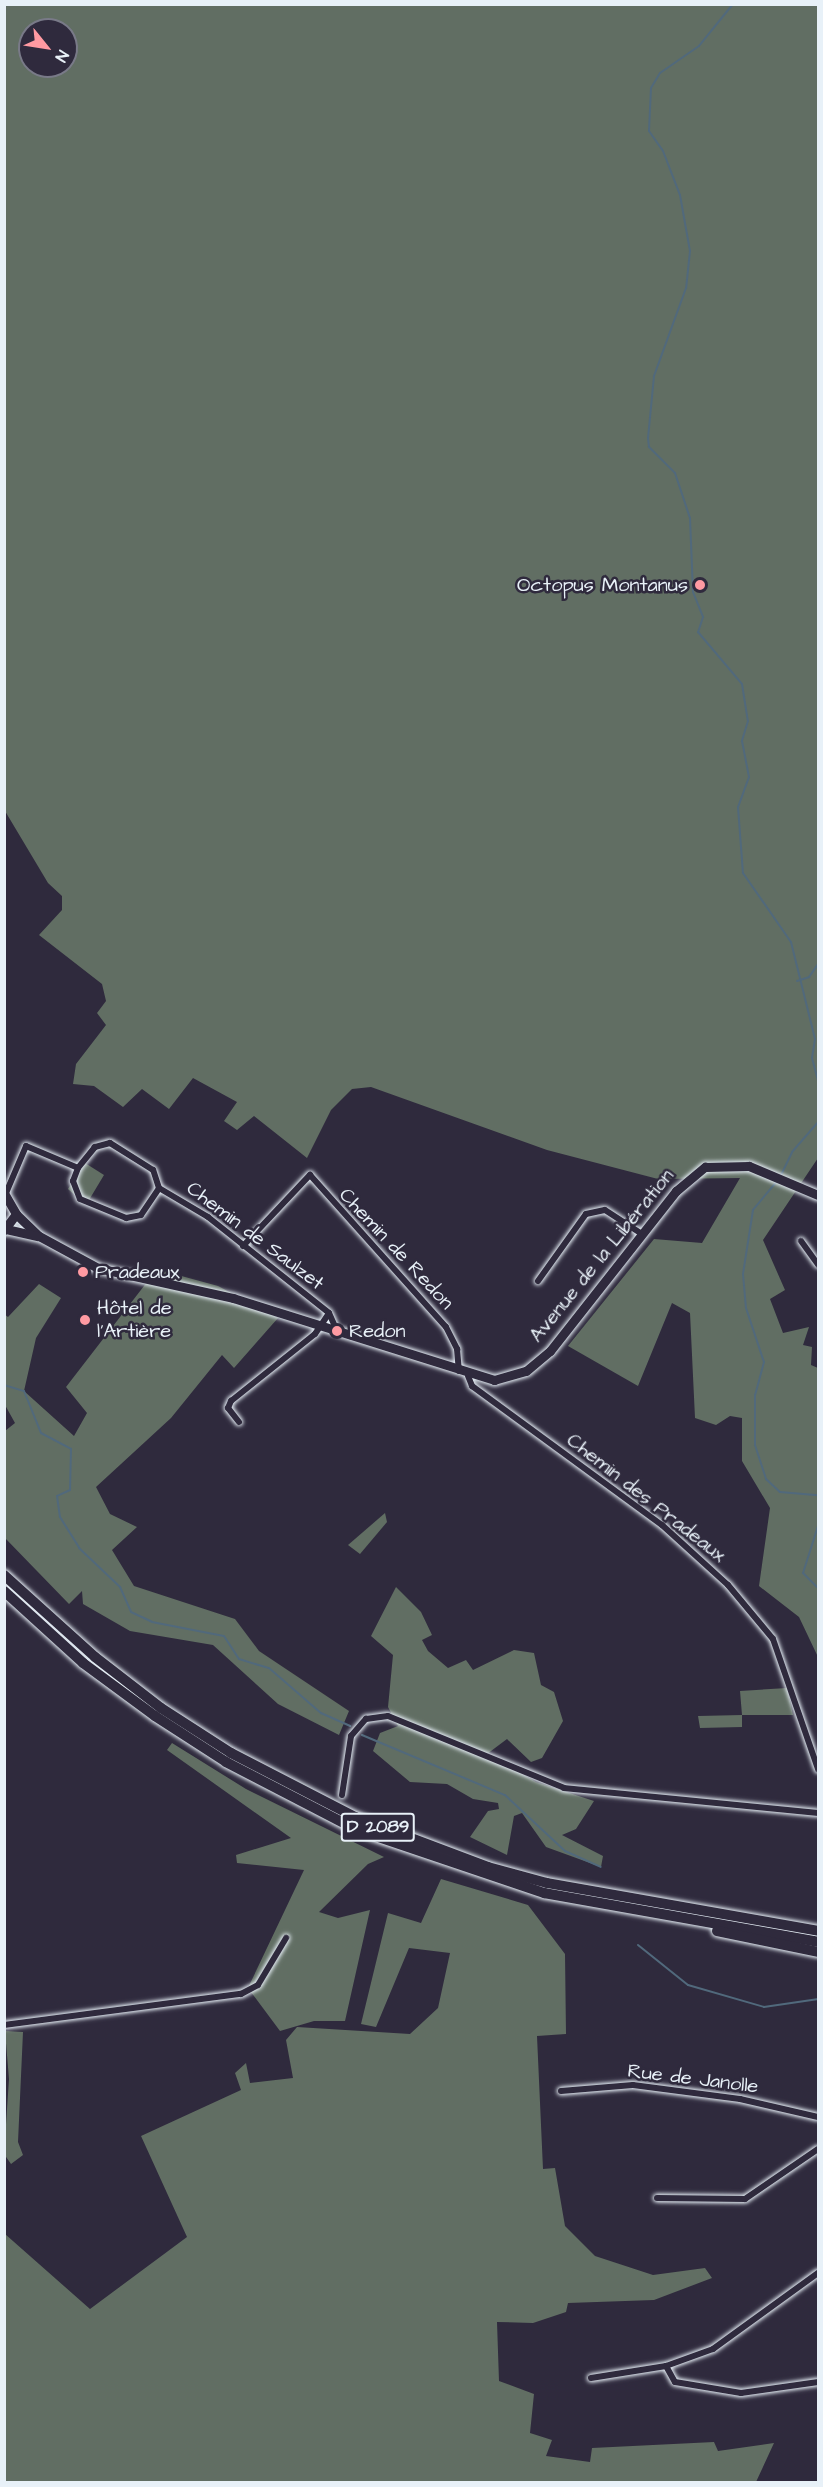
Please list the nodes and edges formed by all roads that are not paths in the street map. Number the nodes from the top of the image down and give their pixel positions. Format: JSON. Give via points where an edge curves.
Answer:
{"nodes":[{"id":1,"x":78,"y":1168,"type":"junction"},
{"id":2,"x":159,"y":1188,"type":"junction"},
{"id":3,"x":5,"y":1193,"type":"edge"},
{"id":4,"x":816,"y":1194,"type":"edge"},
{"id":5,"x":16,"y":1214,"type":"junction"},
{"id":6,"x":5,"y":1229,"type":"edge"},
{"id":7,"x":642,"y":1234,"type":"junction"},
{"id":8,"x":39,"y":1236,"type":"junction"},
{"id":9,"x":801,"y":1241,"type":"dead end"},
{"id":10,"x":243,"y":1246,"type":"junction"},
{"id":11,"x":819,"y":1264,"type":"edge"},
{"id":12,"x":538,"y":1281,"type":"dead end"},
{"id":13,"x":329,"y":1313,"type":"junction"},
{"id":14,"x":321,"y":1326,"type":"junction"},
{"id":15,"x":337,"y":1331,"type":"junction"},
{"id":16,"x":463,"y":1374,"type":"junction"},
{"id":17,"x":239,"y":1422,"type":"dead end"},
{"id":18,"x":4,"y":1573,"type":"edge"},
{"id":19,"x":4,"y":1593,"type":"edge"},
{"id":20,"x":819,"y":1769,"type":"edge"},
{"id":21,"x":342,"y":1795,"type":"dead end"},
{"id":22,"x":819,"y":1813,"type":"edge"},
{"id":23,"x":659,"y":1915,"type":"junction"},
{"id":24,"x":819,"y":1931,"type":"edge"},
{"id":25,"x":286,"y":1938,"type":"dead end"},
{"id":26,"x":819,"y":1942,"type":"edge"},
{"id":27,"x":819,"y":1952,"type":"edge"},
{"id":28,"x":4,"y":2025,"type":"edge"},
{"id":29,"x":561,"y":2091,"type":"dead end"},
{"id":30,"x":819,"y":2117,"type":"edge"},
{"id":31,"x":819,"y":2149,"type":"edge"},
{"id":32,"x":657,"y":2198,"type":"dead end"},
{"id":33,"x":819,"y":2273,"type":"edge"},
{"id":34,"x":666,"y":2366,"type":"junction"},
{"id":35,"x":591,"y":2378,"type":"dead end"},
{"id":36,"x":819,"y":2382,"type":"edge"}],
"edges":[{"from":1,"to":2,"type":"street","via":[[94,1147],[110,1143],[153,1170]]},
{"from":1,"to":2,"type":"street","via":[[73,1181],[80,1198],[126,1218],[141,1215]]},
{"from":1,"to":3,"type":"street","via":[[26,1146]]},
{"from":2,"to":10,"type":"street","name":"Chemin de Saulzet","via":[[208,1217]]},
{"from":3,"to":5,"type":"main road"},
{"from":4,"to":7,"type":"main road","name":"Avenue de la Libération","via":[[749,1166],[717,1163],[693,1174]]},
{"from":5,"to":6,"type":"main road"},
{"from":5,"to":8,"type":"main road","name":"Avenue de la Libération"},
{"from":6,"to":8,"type":"main road","name":"Avenue de la Libération"},
{"from":7,"to":12,"type":"street","via":[[605,1210],[586,1214]]},
{"from":7,"to":16,"type":"main road","name":"Avenue de la Libération","via":[[534,1366],[494,1380]]},
{"from":8,"to":14,"type":"main road","name":"Avenue de la Libération","via":[[98,1268],[233,1298]]},
{"from":9,"to":11,"type":"street"},
{"from":10,"to":13,"type":"street","name":"Chemin de Saulzet"},
{"from":10,"to":16,"type":"street","name":"Chemin de Redon","via":[[310,1175],[446,1327]]},
{"from":13,"to":14,"type":"street","name":"Chemin de Saulzet"},
{"from":13,"to":15,"type":"street","name":"Chemin de Saulzet"},
{"from":14,"to":15,"type":"main road","name":"Avenue de la Libération"},
{"from":14,"to":17,"type":"street","name":"Chemin de Saulzet","via":[[231,1401],[228,1408]]},
{"from":15,"to":16,"type":"main road","name":"Avenue de la Libération"},
{"from":16,"to":20,"type":"street","name":"Chemin des Pradeaux","via":[[472,1386],[662,1526],[728,1584],[773,1639]]},
{"from":18,"to":24,"type":"highway","number":"D 2089","via":[[24,1596],[161,1708],[231,1754],[355,1817],[478,1864],[547,1883]]},
{"from":19,"to":23,"type":"highway","number":"D 2089","via":[[155,1716],[226,1762],[355,1829],[486,1877]]},
{"from":21,"to":22,"type":"street","via":[[351,1736],[366,1719],[388,1716],[564,1788]]},
{"from":23,"to":26,"type":"highway","number":"D 2089"},
{"from":23,"to":27,"type":"highway"},
{"from":25,"to":28,"type":"street","via":[[258,1985],[241,1994]]},
{"from":29,"to":30,"type":"street","name":"Rue de Janolle","via":[[633,2085],[740,2099]]},
{"from":31,"to":32,"type":"street","via":[[745,2199]]},
{"from":33,"to":34,"type":"street","via":[[713,2349]]},
{"from":34,"to":35,"type":"street"},
{"from":34,"to":36,"type":"street","via":[[675,2382],[741,2393]]}]}
